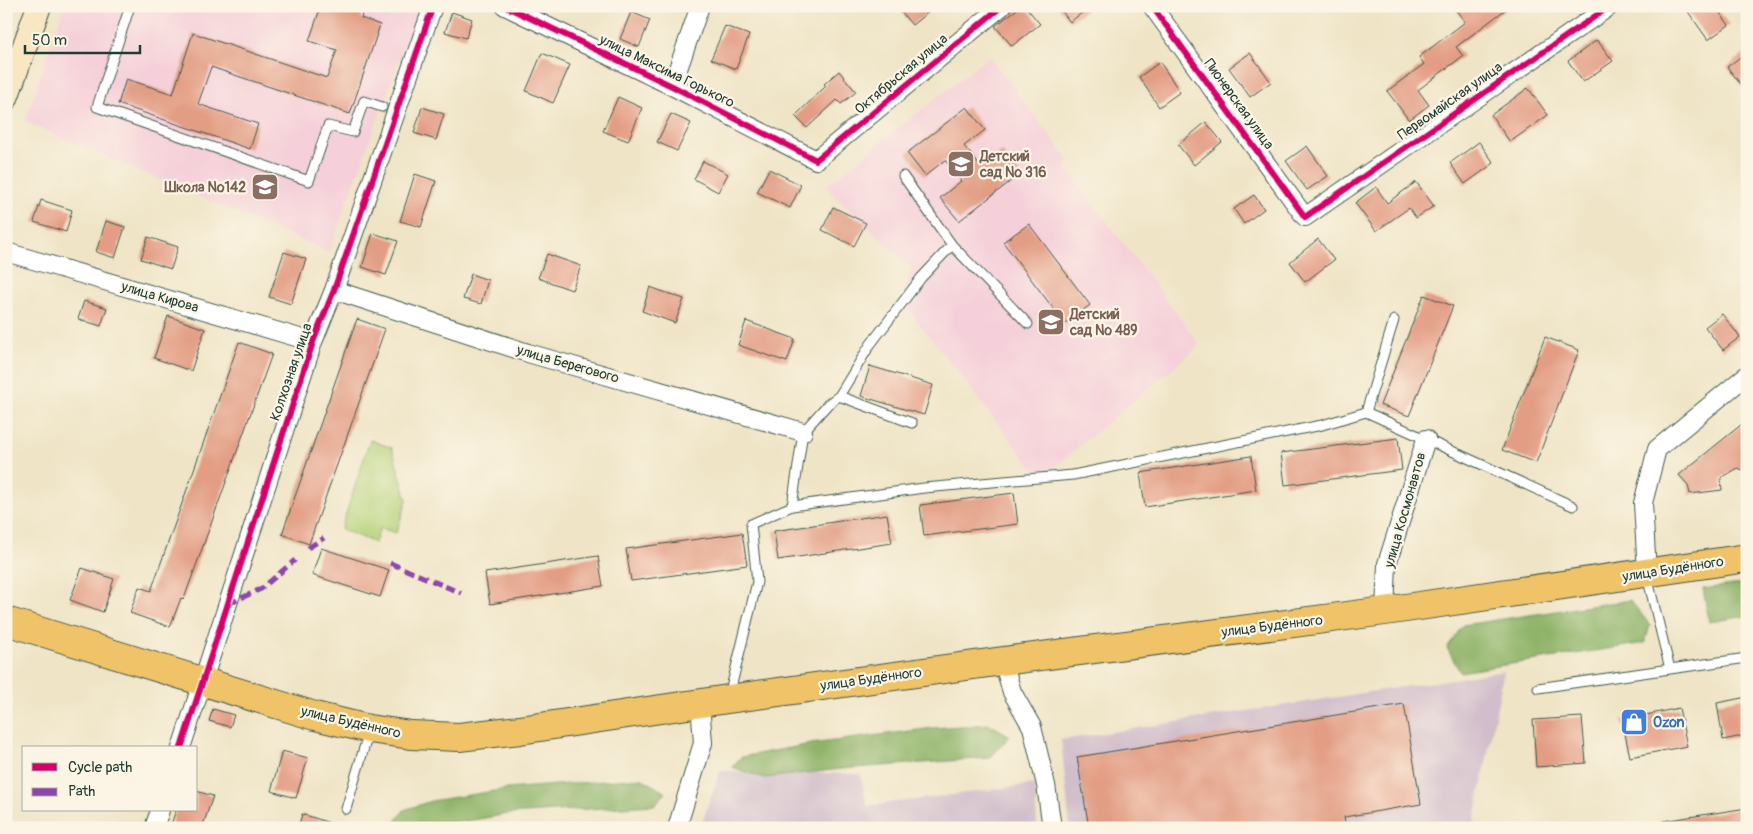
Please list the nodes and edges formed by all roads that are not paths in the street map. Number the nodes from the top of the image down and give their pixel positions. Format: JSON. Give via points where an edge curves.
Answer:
{"nodes":[{"id":1,"x":39,"y":6,"type":"edge"},
{"id":2,"x":130,"y":6,"type":"edge"},
{"id":3,"x":433,"y":6,"type":"edge"},
{"id":4,"x":505,"y":6,"type":"edge"},
{"id":5,"x":700,"y":6,"type":"edge"},
{"id":6,"x":1002,"y":6,"type":"edge"},
{"id":7,"x":1152,"y":6,"type":"edge"},
{"id":8,"x":1610,"y":6,"type":"edge"},
{"id":9,"x":672,"y":86,"type":"junction"},
{"id":10,"x":6,"y":98,"type":"edge"},
{"id":11,"x":382,"y":107,"type":"dead end"},
{"id":12,"x":816,"y":160,"type":"joint"},
{"id":13,"x":903,"y":176,"type":"dead end"},
{"id":14,"x":1305,"y":217,"type":"joint"},
{"id":15,"x":952,"y":246,"type":"junction"},
{"id":16,"x":6,"y":252,"type":"edge"},
{"id":17,"x":334,"y":290,"type":"junction"},
{"id":18,"x":1394,"y":320,"type":"dead end"},
{"id":19,"x":1028,"y":324,"type":"dead end"},
{"id":20,"x":313,"y":342,"type":"junction"},
{"id":21,"x":1747,"y":375,"type":"edge"},
{"id":22,"x":839,"y":396,"type":"junction"},
{"id":23,"x":1366,"y":412,"type":"junction"},
{"id":24,"x":912,"y":423,"type":"dead end"},
{"id":25,"x":803,"y":432,"type":"junction"},
{"id":26,"x":1426,"y":439,"type":"junction"},
{"id":27,"x":792,"y":506,"type":"junction"},
{"id":28,"x":1573,"y":506,"type":"dead end"},
{"id":29,"x":1747,"y":558,"type":"edge"},
{"id":30,"x":1647,"y":573,"type":"junction"},
{"id":31,"x":1385,"y":611,"type":"junction"},
{"id":32,"x":6,"y":621,"type":"edge"},
{"id":33,"x":1747,"y":658,"type":"edge"},
{"id":34,"x":1003,"y":660,"type":"junction"},
{"id":35,"x":1670,"y":669,"type":"junction"},
{"id":36,"x":203,"y":682,"type":"junction"},
{"id":37,"x":1538,"y":688,"type":"dead end"},
{"id":38,"x":728,"y":698,"type":"junction"},
{"id":39,"x":700,"y":703,"type":"junction"},
{"id":40,"x":370,"y":729,"type":"junction"},
{"id":41,"x":182,"y":746,"type":"edge"},
{"id":42,"x":346,"y":809,"type":"dead end"},
{"id":43,"x":159,"y":812,"type":"edge"},
{"id":44,"x":154,"y":828,"type":"edge"},
{"id":45,"x":677,"y":828,"type":"edge"},
{"id":46,"x":1052,"y":828,"type":"edge"}],
"edges":[{"from":1,"to":10,"type":"street"},
{"from":2,"to":11,"type":"lane","via":[[97,108],[309,181],[328,126],[353,132],[364,101]]},
{"from":3,"to":17,"type":"street","name":"Колхозная улица"},
{"from":4,"to":9,"type":"street","name":"улица Максима Горького"},
{"from":5,"to":9,"type":"street"},
{"from":6,"to":12,"type":"street","name":"Октябрьская улица"},
{"from":7,"to":14,"type":"street","name":"Пионерская улица"},
{"from":8,"to":14,"type":"street","name":"Первомайская улица"},
{"from":9,"to":12,"type":"street","name":"улица Максима Горького"},
{"from":13,"to":15,"type":"lane"},
{"from":15,"to":19,"type":"lane"},
{"from":15,"to":22,"type":"lane","via":[[921,278],[876,338]]},
{"from":16,"to":20,"type":"street","name":"улица Кирова"},
{"from":17,"to":20,"type":"street","name":"Колхозная улица"},
{"from":17,"to":25,"type":"street","name":"улица Берегового","via":[[528,353]]},
{"from":18,"to":23,"type":"lane"},
{"from":20,"to":36,"type":"street","name":"Колхозная улица","via":[[258,533]]},
{"from":21,"to":30,"type":"street","via":[[1657,449],[1643,503]]},
{"from":22,"to":24,"type":"lane"},
{"from":22,"to":25,"type":"lane"},
{"from":23,"to":26,"type":"lane"},
{"from":23,"to":27,"type":"lane","via":[[1073,475],[924,488]]},
{"from":25,"to":27,"type":"lane"},
{"from":26,"to":28,"type":"lane"},
{"from":26,"to":31,"type":"street","name":"улица Космонавтов","via":[[1387,564]]},
{"from":27,"to":38,"type":"lane","via":[[752,524],[757,582]]},
{"from":29,"to":30,"type":"main road","name":"улица Будённого"},
{"from":30,"to":31,"type":"main road","name":"улица Будённого"},
{"from":30,"to":35,"type":"lane"},
{"from":31,"to":34,"type":"main road","name":"улица Будённого"},
{"from":32,"to":36,"type":"main road","name":"улица Будённого"},
{"from":33,"to":35,"type":"lane"},
{"from":34,"to":38,"type":"main road","name":"улица Будённого"},
{"from":34,"to":46,"type":"street","via":[[1012,692],[1032,727]]},
{"from":35,"to":37,"type":"lane"},
{"from":36,"to":40,"type":"main road","name":"улица Будённого"},
{"from":36,"to":41,"type":"street","name":"Колхозная улица"},
{"from":38,"to":39,"type":"main road","name":"улица Будённого"},
{"from":39,"to":40,"type":"main road","name":"улица Будённого","via":[[459,736],[410,735]]},
{"from":39,"to":45,"type":"street","via":[[702,744]]},
{"from":40,"to":42,"type":"lane"},
{"from":43,"to":44,"type":"street"}]}
